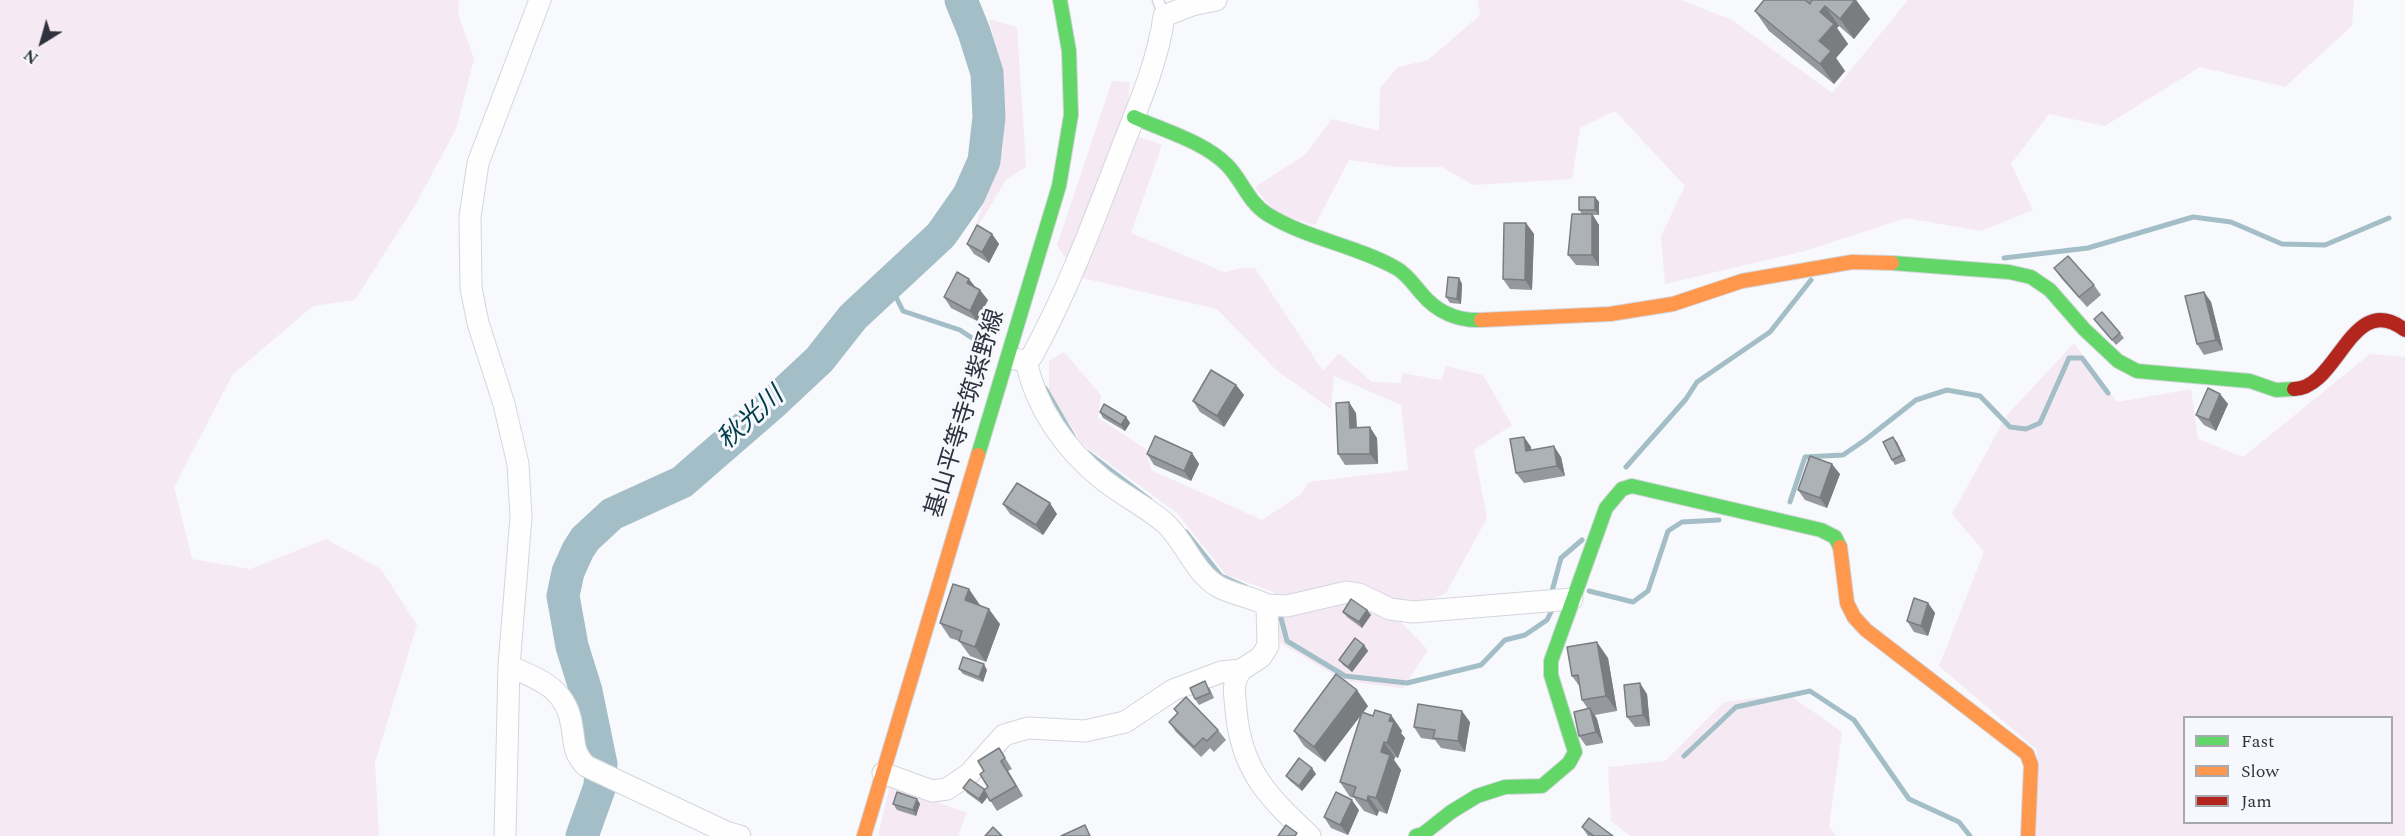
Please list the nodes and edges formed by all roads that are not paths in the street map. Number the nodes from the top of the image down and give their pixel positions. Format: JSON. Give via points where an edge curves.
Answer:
{"nodes":[{"id":1,"x":540,"y":0,"type":"edge"},
{"id":2,"x":1060,"y":0,"type":"edge"},
{"id":3,"x":1216,"y":0,"type":"edge"},
{"id":4,"x":1161,"y":8,"type":"edge"},
{"id":5,"x":1134,"y":117,"type":"junction"},
{"id":6,"x":2405,"y":330,"type":"edge"},
{"id":7,"x":1017,"y":359,"type":"junction"},
{"id":8,"x":1572,"y":599,"type":"junction"},
{"id":9,"x":1267,"y":605,"type":"junction"},
{"id":10,"x":508,"y":666,"type":"junction"},
{"id":11,"x":1241,"y":670,"type":"junction"},
{"id":12,"x":883,"y":773,"type":"junction"},
{"id":13,"x":505,"y":836,"type":"edge"},
{"id":14,"x":740,"y":836,"type":"edge"},
{"id":15,"x":864,"y":836,"type":"edge"},
{"id":16,"x":1310,"y":836,"type":"edge"},
{"id":17,"x":1416,"y":836,"type":"edge"},
{"id":18,"x":2028,"y":836,"type":"edge"}],
"edges":[{"from":1,"to":10,"type":"street","via":[[478,163],[470,216],[471,288],[518,464],[521,517]]},
{"from":2,"to":7,"type":"street","name":"基山平等寺筑紫野線","via":[[1070,51],[1071,115],[1059,186]]},
{"from":3,"to":4,"type":"street"},
{"from":4,"to":5,"type":"street","via":[[1161,36]]},
{"from":5,"to":6,"type":"street","via":[[1212,153],[1227,165],[1263,212],[1383,260],[1402,272],[1443,313],[1466,321],[1610,314],[1673,304],[1742,281],[1874,261],[2031,277],[2050,290],[2118,361],[2137,371],[2250,381],[2276,390],[2302,389],[2320,375],[2362,325],[2380,320]]},
{"from":5,"to":7,"type":"street","via":[[1041,338],[1032,356]]},
{"from":7,"to":9,"type":"street","via":[[1053,426],[1077,457],[1165,524],[1199,570],[1219,586]]},
{"from":7,"to":12,"type":"street","name":"基山平等寺筑紫野線"},
{"from":8,"to":9,"type":"street","via":[[1413,612],[1390,609],[1347,592],[1287,606]]},
{"from":8,"to":17,"type":"street","via":[[1551,661],[1551,675],[1575,752],[1569,763],[1542,786],[1516,784],[1465,800]]},
{"from":8,"to":18,"type":"street","via":[[1606,508],[1622,489],[1632,486],[1821,530],[1835,537],[1842,550],[1847,603],[1860,624],[2027,754],[2031,765]]},
{"from":9,"to":11,"type":"street","via":[[1268,646],[1261,657]]},
{"from":10,"to":13,"type":"street"},
{"from":10,"to":14,"type":"street","via":[[539,679],[562,696],[571,716],[576,756],[586,766]]},
{"from":11,"to":12,"type":"street","via":[[1221,672],[1173,690],[1125,722],[1085,731],[1028,728],[1004,735],[969,774],[947,789],[932,791]]},
{"from":11,"to":16,"type":"street","via":[[1234,682],[1238,732],[1246,757],[1280,808]]},
{"from":12,"to":15,"type":"street","name":"基山平等寺筑紫野線"}]}
